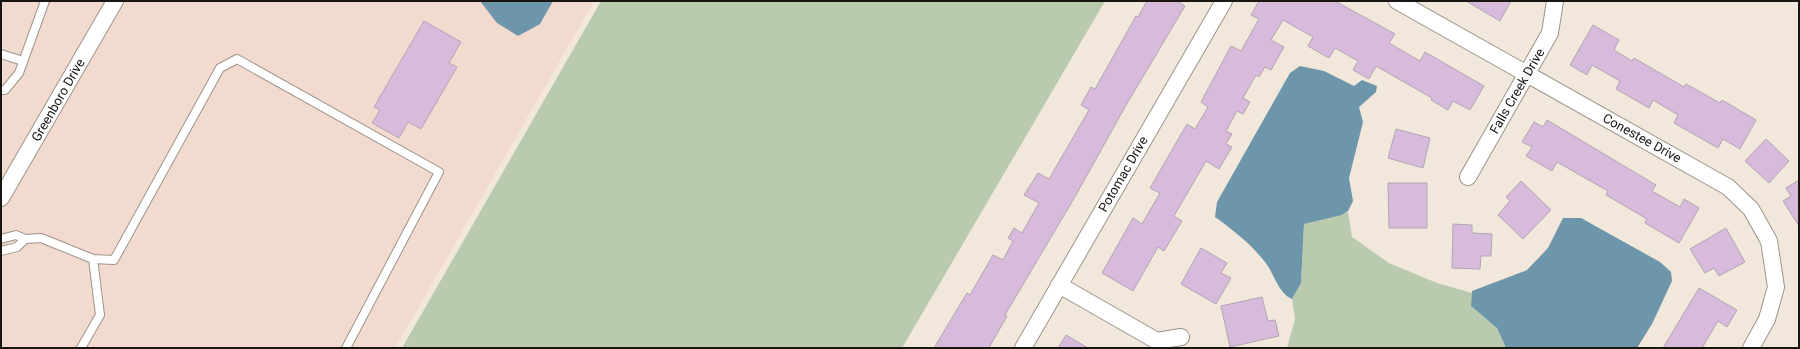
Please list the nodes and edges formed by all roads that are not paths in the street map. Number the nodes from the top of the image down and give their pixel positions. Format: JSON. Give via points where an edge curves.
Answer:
{"nodes":[{"id":1,"x":45,"y":1,"type":"edge"},
{"id":2,"x":115,"y":1,"type":"edge"},
{"id":3,"x":1224,"y":1,"type":"edge"},
{"id":4,"x":1397,"y":1,"type":"edge"},
{"id":5,"x":1555,"y":1,"type":"edge"},
{"id":6,"x":1,"y":54,"type":"edge"},
{"id":7,"x":23,"y":61,"type":"junction"},
{"id":8,"x":1528,"y":74,"type":"junction"},
{"id":9,"x":1,"y":90,"type":"edge"},
{"id":10,"x":1468,"y":177,"type":"dead end"},
{"id":11,"x":1,"y":198,"type":"edge"},
{"id":12,"x":25,"y":238,"type":"junction"},
{"id":13,"x":1,"y":239,"type":"edge"},
{"id":14,"x":1,"y":251,"type":"edge"},
{"id":15,"x":93,"y":259,"type":"junction"},
{"id":16,"x":1059,"y":285,"type":"junction"},
{"id":17,"x":1181,"y":337,"type":"dead end"},
{"id":18,"x":81,"y":348,"type":"edge"},
{"id":19,"x":346,"y":348,"type":"edge"},
{"id":20,"x":1023,"y":348,"type":"edge"},
{"id":21,"x":1751,"y":348,"type":"edge"}],
"edges":[{"from":1,"to":7,"type":"lane"},
{"from":2,"to":11,"type":"street","name":"Greenboro Drive"},
{"from":3,"to":16,"type":"street","name":"Potomac Drive"},
{"from":4,"to":8,"type":"street","name":"Conestee Drive"},
{"from":5,"to":8,"type":"street","name":"Falls Creek Drive","via":[[1550,33]]},
{"from":6,"to":7,"type":"lane"},
{"from":7,"to":9,"type":"lane","via":[[19,72],[5,90]]},
{"from":8,"to":10,"type":"street","name":"Falls Creek Drive"},
{"from":8,"to":21,"type":"street","name":"Conestee Drive","via":[[1728,187],[1751,209],[1769,241],[1776,287],[1767,319]]},
{"from":12,"to":13,"type":"lane","via":[[16,235]]},
{"from":12,"to":14,"type":"lane","via":[[17,247]]},
{"from":12,"to":15,"type":"lane","via":[[41,238]]},
{"from":15,"to":18,"type":"lane","via":[[100,315]]},
{"from":15,"to":19,"type":"lane","via":[[114,260],[220,68],[237,59],[439,172]]},
{"from":16,"to":17,"type":"street","via":[[1157,341]]},
{"from":16,"to":20,"type":"street","name":"Potomac Drive"}]}
